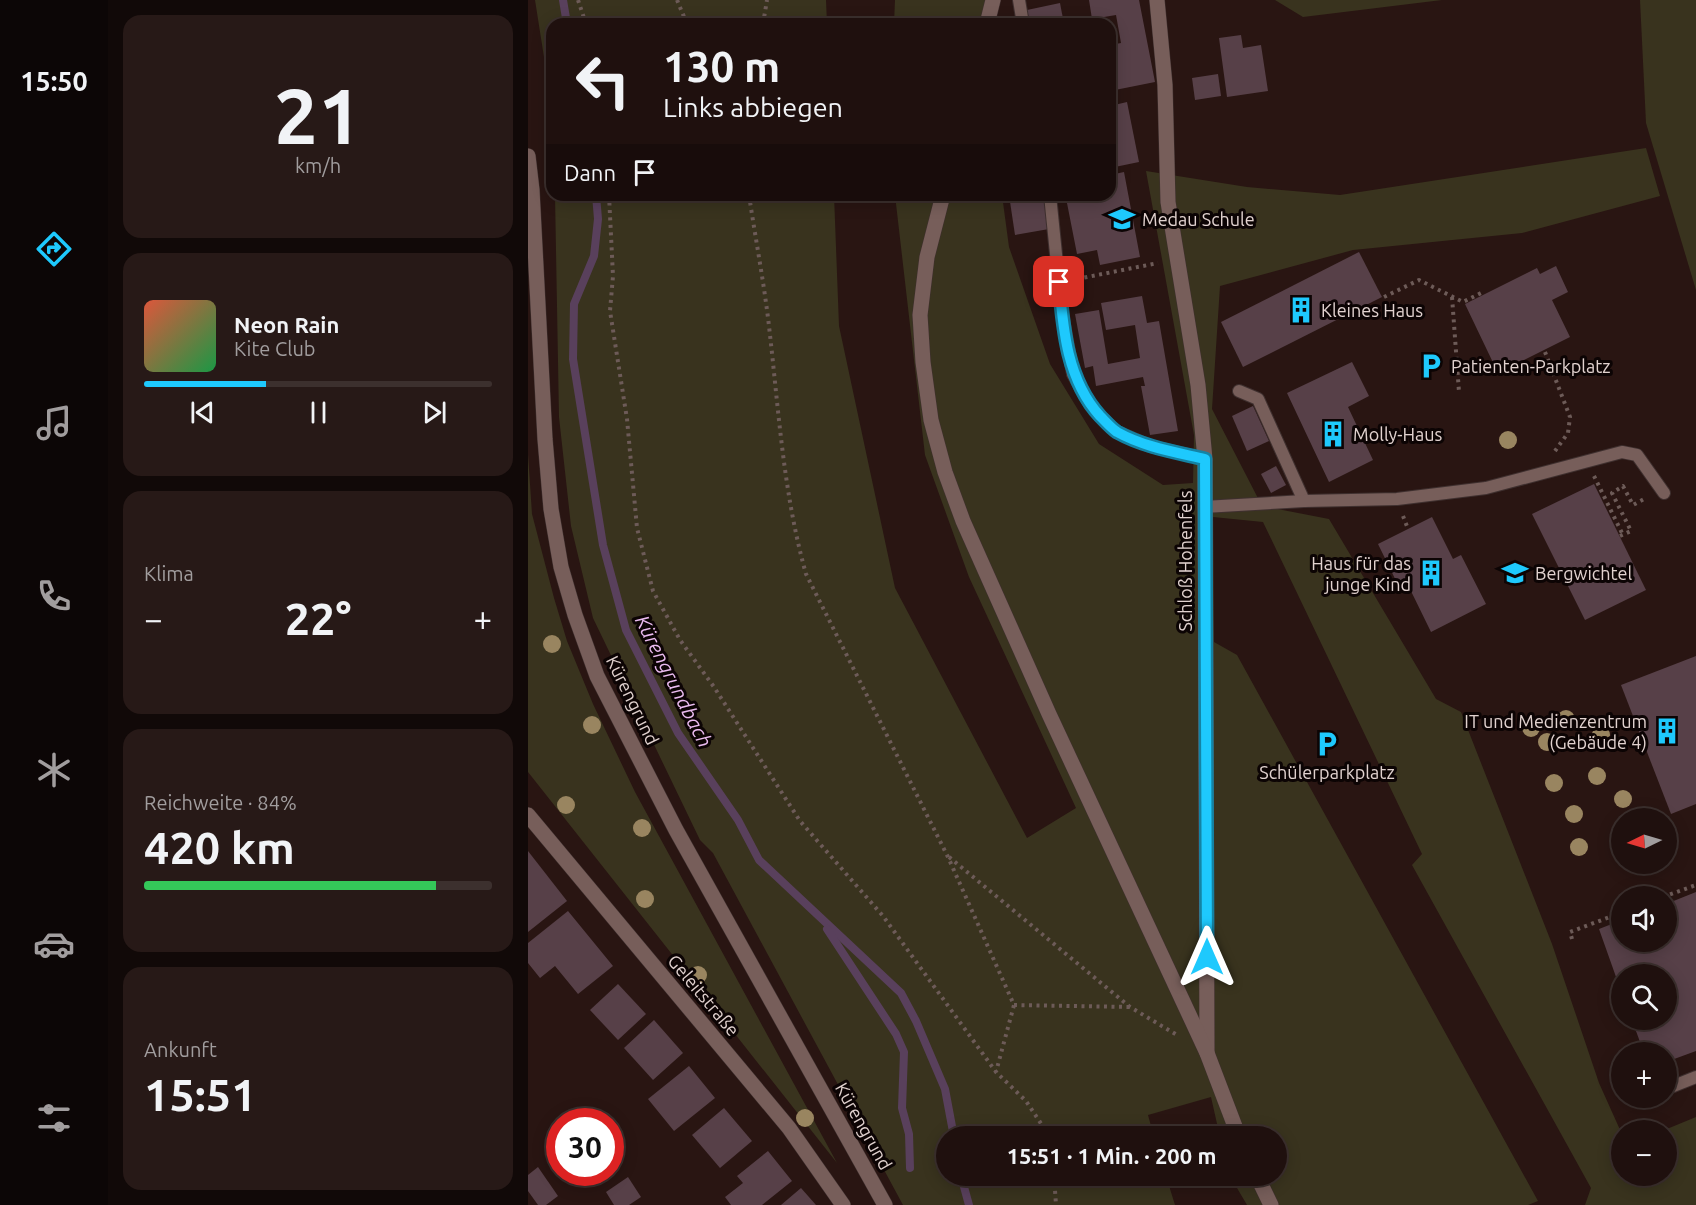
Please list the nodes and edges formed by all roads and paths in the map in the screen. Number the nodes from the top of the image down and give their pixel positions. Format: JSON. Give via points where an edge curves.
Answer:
{"nodes":[{"id":1,"x":578,"y":0,"type":"edge"},
{"id":2,"x":677,"y":0,"type":"edge"},
{"id":3,"x":767,"y":0,"type":"edge"},
{"id":4,"x":993,"y":0,"type":"edge"},
{"id":5,"x":1019,"y":0,"type":"edge"},
{"id":6,"x":1157,"y":0,"type":"edge"},
{"id":7,"x":584,"y":18,"type":"edge"},
{"id":8,"x":684,"y":18,"type":"edge"},
{"id":9,"x":764,"y":18,"type":"edge"},
{"id":10,"x":988,"y":18,"type":"edge"},
{"id":11,"x":1022,"y":18,"type":"edge"},
{"id":12,"x":528,"y":156,"type":"edge"},
{"id":13,"x":609,"y":201,"type":"edge"},
{"id":14,"x":749,"y":201,"type":"edge"},
{"id":15,"x":941,"y":201,"type":"edge"},
{"id":16,"x":1051,"y":201,"type":"edge"},
{"id":17,"x":1177,"y":259,"type":"junction"},
{"id":18,"x":1059,"y":282,"type":"junction"},
{"id":19,"x":1481,"y":293,"type":"dead end"},
{"id":20,"x":1452,"y":296,"type":"junction"},
{"id":21,"x":1384,"y":297,"type":"dead end"},
{"id":22,"x":1545,"y":352,"type":"dead end"},
{"id":23,"x":1239,"y":390,"type":"dead end"},
{"id":24,"x":1459,"y":392,"type":"dead end"},
{"id":25,"x":1205,"y":459,"type":"junction"},
{"id":26,"x":1537,"y":476,"type":"junction"},
{"id":27,"x":1599,"y":486,"type":"dead end"},
{"id":28,"x":1658,"y":494,"type":"joint"},
{"id":29,"x":1304,"y":501,"type":"junction"},
{"id":30,"x":1204,"y":507,"type":"junction"},
{"id":31,"x":528,"y":815,"type":"edge"},
{"id":32,"x":948,"y":857,"type":"junction"},
{"id":33,"x":1696,"y":885,"type":"edge"},
{"id":34,"x":1677,"y":892,"type":"edge"},
{"id":35,"x":1611,"y":917,"type":"edge"},
{"id":36,"x":1572,"y":939,"type":"dead end"},
{"id":37,"x":1014,"y":1005,"type":"junction"},
{"id":38,"x":1130,"y":1007,"type":"junction"},
{"id":39,"x":1178,"y":1036,"type":"dead end"},
{"id":40,"x":1207,"y":1053,"type":"junction"},
{"id":41,"x":996,"y":1072,"type":"junction"},
{"id":42,"x":1696,"y":1077,"type":"edge"},
{"id":43,"x":1677,"y":1085,"type":"edge"},
{"id":44,"x":1043,"y":1126,"type":"edge"},
{"id":45,"x":1235,"y":1126,"type":"edge"},
{"id":46,"x":1055,"y":1186,"type":"edge"},
{"id":47,"x":1262,"y":1186,"type":"edge"},
{"id":48,"x":843,"y":1205,"type":"edge"},
{"id":49,"x":885,"y":1205,"type":"edge"},
{"id":50,"x":1056,"y":1205,"type":"edge"},
{"id":51,"x":1271,"y":1205,"type":"edge"}],
"edges":[{"from":1,"to":7,"type":"path"},
{"from":2,"to":8,"type":"path"},
{"from":3,"to":9,"type":"path"},
{"from":4,"to":10,"type":"street"},
{"from":5,"to":11,"type":"lane"},
{"from":6,"to":17,"type":"street","name":"Schloß Hohenfels","via":[[1165,86],[1168,202]]},
{"from":12,"to":49,"type":"street","name":"Kürengrund","via":[[551,509],[561,567],[575,615],[597,676],[676,830]]},
{"from":13,"to":41,"type":"path","via":[[613,276],[610,311],[627,419],[637,528],[653,591],[680,640],[800,821],[883,916]]},
{"from":14,"to":32,"type":"path","via":[[770,331],[794,535],[806,574]]},
{"from":15,"to":40,"type":"street","name":"Schloß Hohenfels","via":[[927,257],[920,315],[931,420],[945,472],[1045,704]]},
{"from":16,"to":18,"type":"lane"},
{"from":17,"to":18,"type":"path"},
{"from":17,"to":25,"type":"street","name":"Schloß Hohenfels","via":[[1198,385]]},
{"from":18,"to":25,"type":"lane","via":[[1073,374],[1091,406],[1115,431],[1150,446]]},
{"from":19,"to":20,"type":"path","via":[[1463,302]]},
{"from":20,"to":21,"type":"path","via":[[1419,280]]},
{"from":20,"to":24,"type":"path"},
{"from":22,"to":26,"type":"path","via":[[1570,417],[1568,433]]},
{"from":23,"to":29,"type":"lane","via":[[1258,399]]},
{"from":25,"to":30,"type":"street","name":"Schloß Hohenfels"},
{"from":26,"to":28,"type":"lane","via":[[1622,452],[1637,455]]},
{"from":26,"to":29,"type":"lane","via":[[1486,488],[1397,499]]},
{"from":27,"to":28,"type":"path","via":[[1622,535],[1631,531],[1612,493],[1623,486],[1633,505]]},
{"from":29,"to":30,"type":"lane"},
{"from":30,"to":40,"type":"street","name":"Schloß Hohenfels"},
{"from":31,"to":48,"type":"street","name":"Geleitstraße","via":[[789,1128]]},
{"from":32,"to":37,"type":"path"},
{"from":32,"to":38,"type":"path"},
{"from":33,"to":34,"type":"path"},
{"from":35,"to":36,"type":"path","via":[[1570,932]]},
{"from":37,"to":38,"type":"path"},
{"from":37,"to":41,"type":"path"},
{"from":38,"to":39,"type":"path"},
{"from":40,"to":45,"type":"street","name":"Schloß Hohenfels"},
{"from":41,"to":44,"type":"path","via":[[1026,1101]]},
{"from":42,"to":43,"type":"lane"},
{"from":46,"to":50,"type":"path"},
{"from":47,"to":51,"type":"street"}]}
